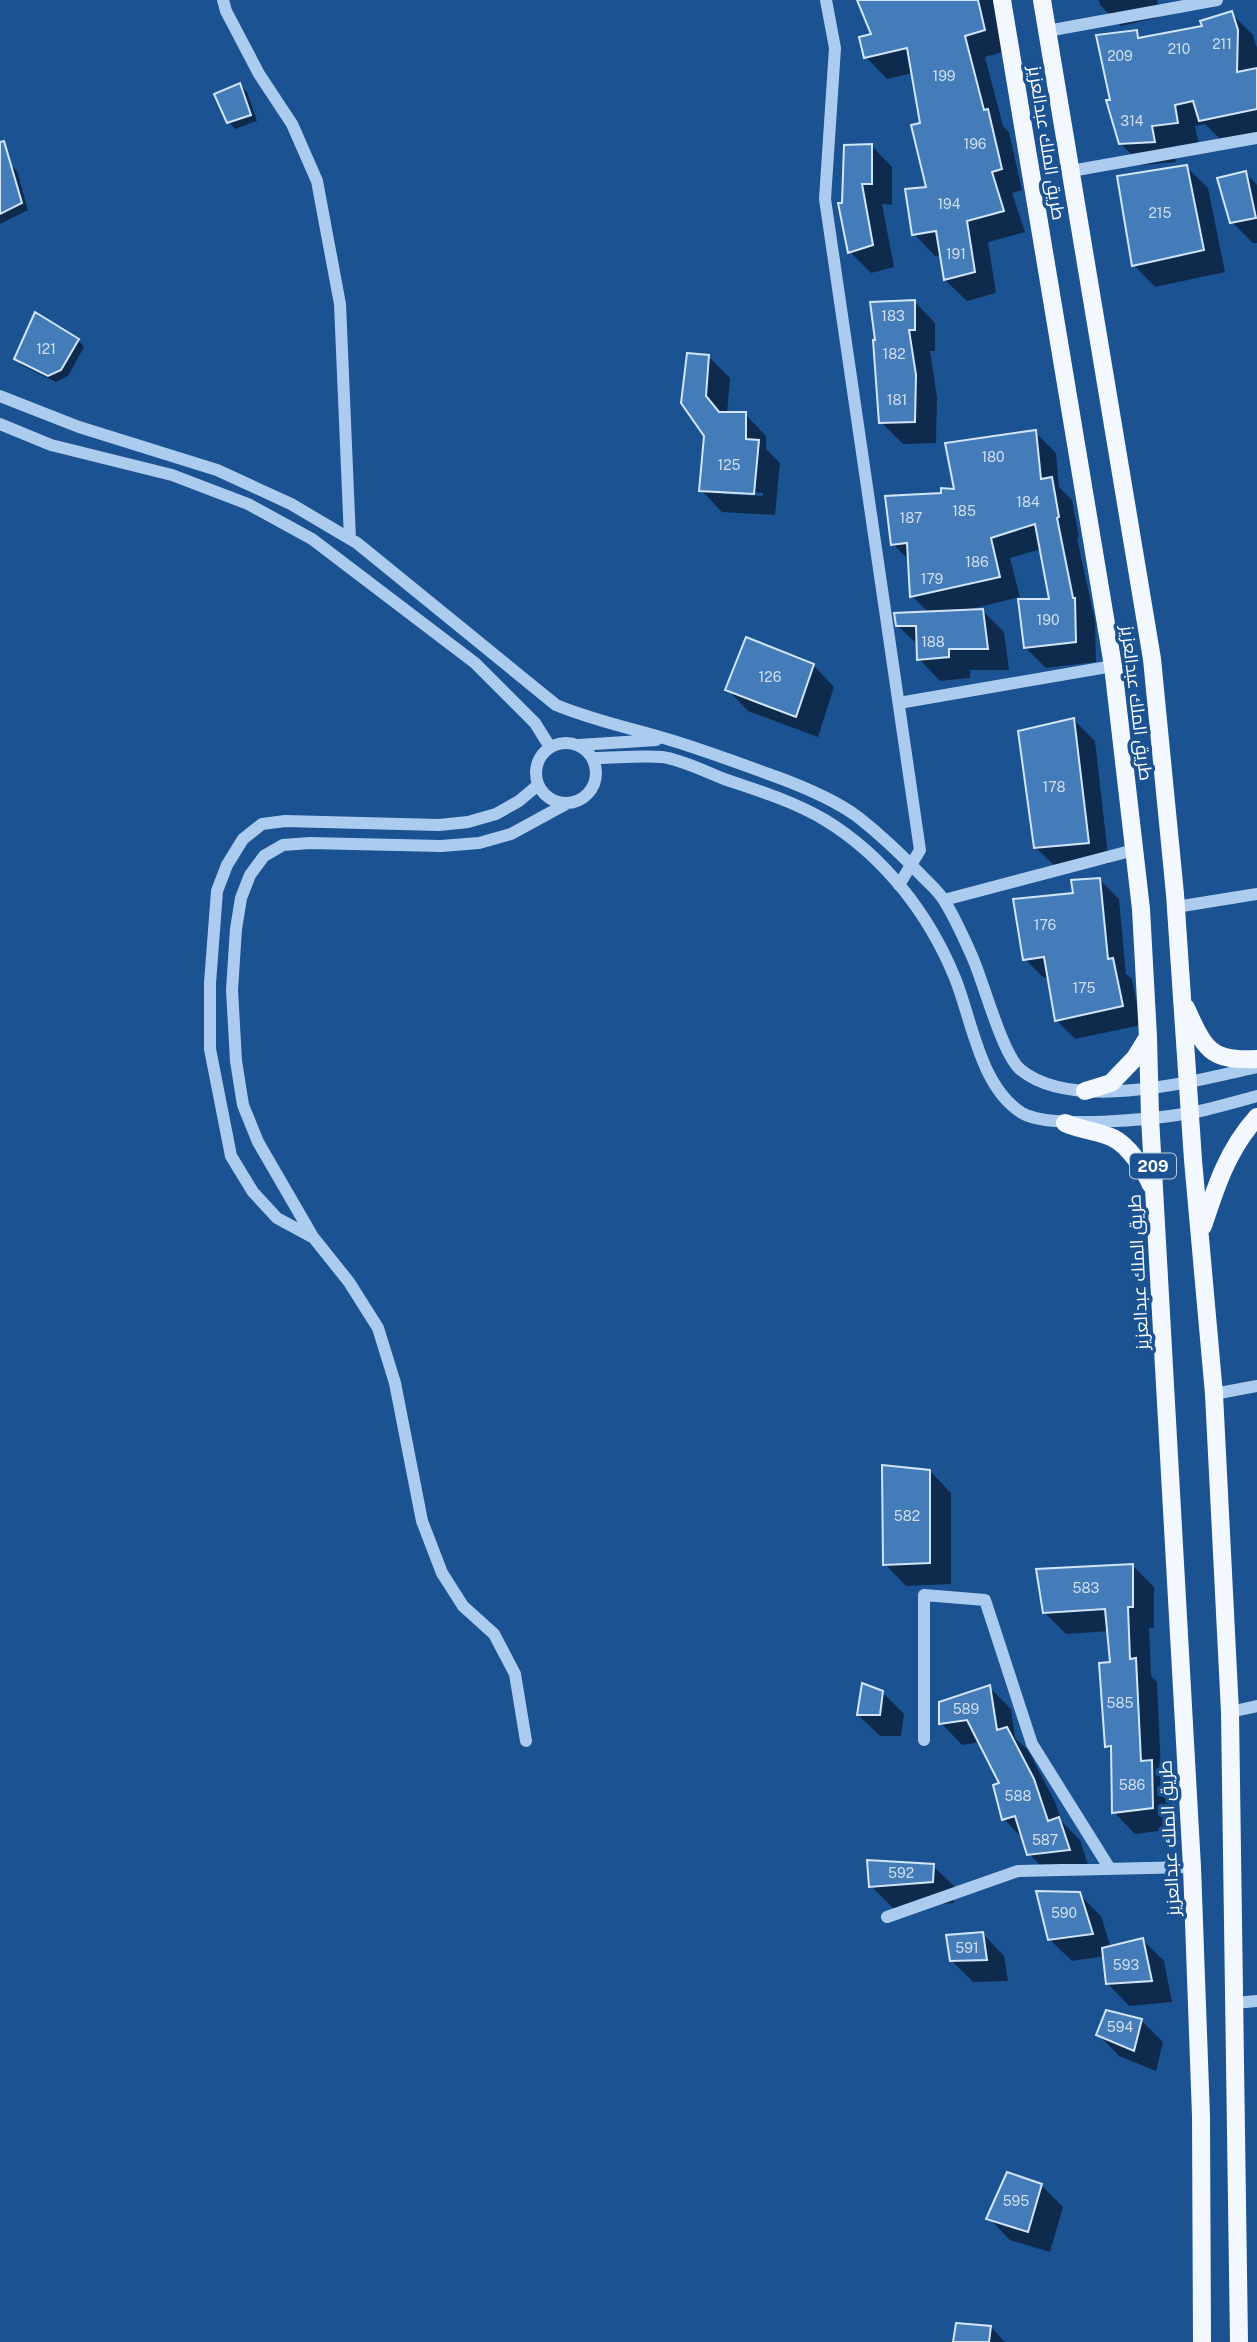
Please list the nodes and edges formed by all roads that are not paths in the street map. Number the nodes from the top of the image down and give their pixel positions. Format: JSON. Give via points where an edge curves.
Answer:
{"nodes":[{"id":1,"x":223,"y":0,"type":"edge"},
{"id":2,"x":826,"y":0,"type":"edge"},
{"id":3,"x":1002,"y":0,"type":"edge"},
{"id":4,"x":1042,"y":0,"type":"edge"},
{"id":5,"x":1217,"y":0,"type":"edge"},
{"id":6,"x":1047,"y":31,"type":"junction"},
{"id":7,"x":1257,"y":138,"type":"edge"},
{"id":8,"x":1071,"y":171,"type":"junction"},
{"id":9,"x":0,"y":396,"type":"edge"},
{"id":10,"x":0,"y":424,"type":"edge"},
{"id":11,"x":350,"y":539,"type":"junction"},
{"id":12,"x":1113,"y":666,"type":"junction"},
{"id":13,"x":899,"y":703,"type":"junction"},
{"id":14,"x":667,"y":739,"type":"junction"},
{"id":15,"x":579,"y":745,"type":"junction"},
{"id":16,"x":551,"y":747,"type":"junction"},
{"id":17,"x":593,"y":758,"type":"junction"},
{"id":18,"x":538,"y":785,"type":"junction"},
{"id":19,"x":566,"y":804,"type":"junction"},
{"id":20,"x":1134,"y":850,"type":"junction"},
{"id":21,"x":912,"y":865,"type":"junction"},
{"id":22,"x":899,"y":885,"type":"junction"},
{"id":23,"x":1257,"y":894,"type":"edge"},
{"id":24,"x":944,"y":900,"type":"junction"},
{"id":25,"x":1176,"y":906,"type":"junction"},
{"id":26,"x":1182,"y":999,"type":"junction"},
{"id":27,"x":1148,"y":1037,"type":"junction"},
{"id":28,"x":1257,"y":1059,"type":"edge"},
{"id":29,"x":1257,"y":1067,"type":"edge"},
{"id":30,"x":1188,"y":1083,"type":"junction"},
{"id":31,"x":1149,"y":1088,"type":"junction"},
{"id":32,"x":1084,"y":1091,"type":"junction"},
{"id":33,"x":1257,"y":1096,"type":"edge"},
{"id":34,"x":1190,"y":1113,"type":"junction"},
{"id":35,"x":1150,"y":1117,"type":"junction"},
{"id":36,"x":1257,"y":1117,"type":"edge"},
{"id":37,"x":1065,"y":1123,"type":"junction"},
{"id":38,"x":1154,"y":1190,"type":"junction"},
{"id":39,"x":1200,"y":1236,"type":"junction"},
{"id":40,"x":313,"y":1237,"type":"junction"},
{"id":41,"x":1257,"y":1387,"type":"edge"},
{"id":42,"x":1214,"y":1394,"type":"junction"},
{"id":43,"x":1257,"y":1706,"type":"edge"},
{"id":44,"x":1230,"y":1712,"type":"junction"},
{"id":45,"x":924,"y":1740,"type":"dead end"},
{"id":46,"x":526,"y":1741,"type":"dead end"},
{"id":47,"x":1192,"y":1867,"type":"junction"},
{"id":48,"x":1110,"y":1869,"type":"junction"},
{"id":49,"x":887,"y":1917,"type":"dead end"},
{"id":50,"x":1257,"y":2001,"type":"edge"},
{"id":51,"x":1234,"y":2003,"type":"junction"},
{"id":52,"x":1202,"y":2342,"type":"edge"},
{"id":53,"x":1240,"y":2342,"type":"edge"}],
"edges":[{"from":1,"to":11,"type":"street","via":[[259,74],[292,124],[317,181],[340,304]]},
{"from":2,"to":13,"type":"street","via":[[835,48],[825,199]]},
{"from":3,"to":12,"type":"main road","name":"طريق الملك عبدالعزيز","number":"209"},
{"from":4,"to":6,"type":"main road","name":"طريق الملك عبدالعزيز","number":"209"},
{"from":5,"to":6,"type":"street"},
{"from":6,"to":8,"type":"main road","name":"طريق الملك عبدالعزيز","number":"209"},
{"from":7,"to":8,"type":"street"},
{"from":8,"to":25,"type":"main road","name":"طريق الملك عبدالعزيز","number":"209","via":[[1152,659]]},
{"from":9,"to":11,"type":"street","via":[[79,427],[217,470],[291,503]]},
{"from":10,"to":16,"type":"street","via":[[51,446],[172,475],[248,503],[312,539],[475,663],[535,723]]},
{"from":11,"to":14,"type":"street","via":[[556,705]]},
{"from":12,"to":13,"type":"street"},
{"from":12,"to":20,"type":"main road","name":"طريق الملك عبدالعزيز","number":"209"},
{"from":13,"to":21,"type":"street","via":[[920,850]]},
{"from":14,"to":15,"type":"street"},
{"from":14,"to":21,"type":"street","via":[[799,786],[855,815]]},
{"from":15,"to":16,"type":"street"},
{"from":15,"to":17,"type":"street"},
{"from":16,"to":18,"type":"street","via":[[538,761]]},
{"from":17,"to":19,"type":"street","via":[[596,779],[592,789],[586,797]]},
{"from":17,"to":22,"type":"street","via":[[664,757],[772,796],[825,820],[864,849]]},
{"from":18,"to":19,"type":"street","via":[[546,796]]},
{"from":18,"to":40,"type":"street","via":[[496,814],[468,822],[262,824],[243,839],[227,865],[218,891],[210,1049],[231,1156],[253,1192],[277,1218]]},
{"from":19,"to":40,"type":"street","via":[[511,834],[479,843],[283,845],[264,856],[250,875],[236,929],[232,990],[243,1105],[258,1142]]},
{"from":20,"to":24,"type":"street"},
{"from":20,"to":27,"type":"main road","name":"طريق الملك عبدالعزيز","number":"209"},
{"from":21,"to":22,"type":"street"},
{"from":21,"to":24,"type":"street"},
{"from":22,"to":37,"type":"street","via":[[937,940],[987,1072],[1022,1113]]},
{"from":23,"to":25,"type":"street"},
{"from":24,"to":32,"type":"street","via":[[1018,1068],[1054,1088]]},
{"from":25,"to":26,"type":"main road","name":"طريق الملك عبدالعزيز","number":"209"},
{"from":26,"to":28,"type":"main road","via":[[1207,1047],[1223,1059]]},
{"from":26,"to":30,"type":"main road","name":"طريق الملك عبدالعزيز","number":"209"},
{"from":27,"to":31,"type":"main road","name":"طريق الملك عبدالعزيز","number":"209"},
{"from":27,"to":32,"type":"main road","via":[[1111,1083]]},
{"from":29,"to":30,"type":"street"},
{"from":30,"to":31,"type":"street"},
{"from":30,"to":34,"type":"main road","name":"طريق الملك عبدالعزيز","number":"209"},
{"from":31,"to":32,"type":"street"},
{"from":31,"to":35,"type":"main road","name":"طريق الملك عبدالعزيز","number":"209"},
{"from":33,"to":34,"type":"street"},
{"from":34,"to":35,"type":"street"},
{"from":34,"to":39,"type":"main road","name":"طريق الملك عبدالعزيز","number":"209"},
{"from":35,"to":37,"type":"street"},
{"from":35,"to":38,"type":"main road","name":"طريق الملك عبدالعزيز","number":"209"},
{"from":36,"to":39,"type":"main road","via":[[1229,1156]]},
{"from":37,"to":38,"type":"main road","via":[[1116,1139],[1136,1159]]},
{"from":38,"to":47,"type":"main road","name":"طريق الملك عبدالعزيز","number":"209"},
{"from":39,"to":42,"type":"main road","name":"طريق الملك عبدالعزيز","number":"209"},
{"from":40,"to":46,"type":"street","via":[[378,1328],[395,1383],[422,1521],[442,1573],[463,1606],[494,1634],[515,1674]]},
{"from":41,"to":42,"type":"street"},
{"from":42,"to":44,"type":"main road","name":"طريق الملك عبدالعزيز","number":"209"},
{"from":43,"to":44,"type":"street"},
{"from":44,"to":51,"type":"main road","name":"طريق الملك عبدالعزيز","number":"209"},
{"from":45,"to":48,"type":"street","via":[[925,1595],[985,1600],[1032,1744]]},
{"from":47,"to":48,"type":"street"},
{"from":47,"to":52,"type":"main road","name":"طريق الملك عبدالعزيز","number":"209","via":[[1201,2116]]},
{"from":48,"to":49,"type":"street","via":[[1018,1871]]},
{"from":50,"to":51,"type":"street"},
{"from":51,"to":53,"type":"main road","name":"طريق الملك عبدالعزيز","number":"209"}]}
